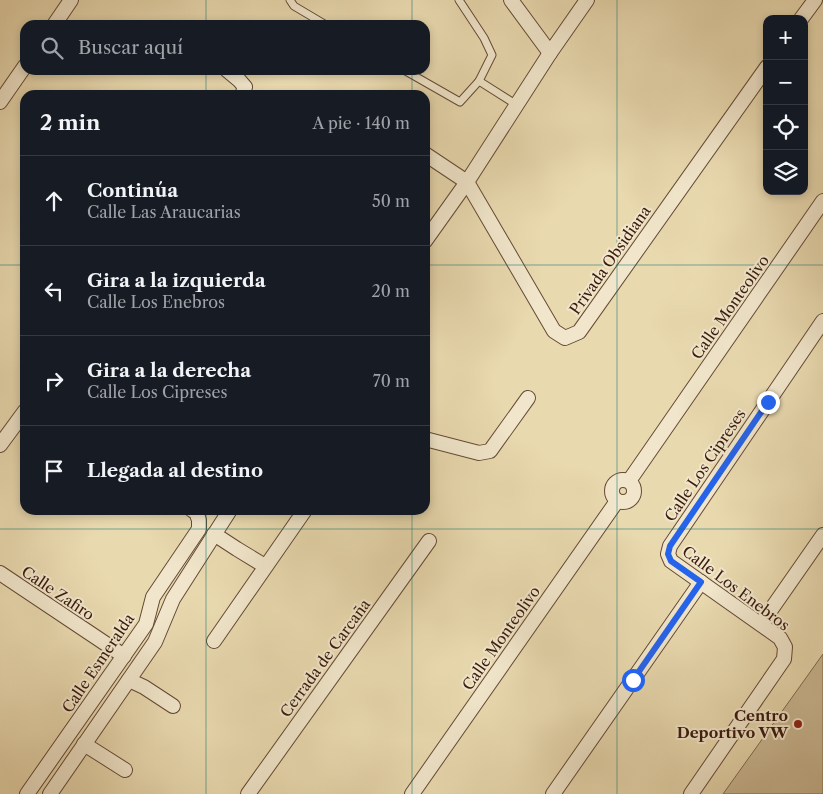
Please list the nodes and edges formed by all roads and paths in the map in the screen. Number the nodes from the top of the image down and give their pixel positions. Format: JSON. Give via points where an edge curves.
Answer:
{"nodes":[{"id":1,"x":71,"y":0,"type":"edge"},
{"id":2,"x":290,"y":0,"type":"edge"},
{"id":3,"x":459,"y":0,"type":"edge"},
{"id":4,"x":511,"y":0,"type":"edge"},
{"id":5,"x":586,"y":0,"type":"edge"},
{"id":6,"x":814,"y":0,"type":"edge"},
{"id":7,"x":804,"y":15,"type":"edge"},
{"id":8,"x":57,"y":20,"type":"edge"},
{"id":9,"x":318,"y":20,"type":"edge"},
{"id":10,"x":550,"y":53,"type":"junction"},
{"id":11,"x":20,"y":73,"type":"edge"},
{"id":12,"x":763,"y":74,"type":"edge"},
{"id":13,"x":233,"y":75,"type":"edge"},
{"id":14,"x":413,"y":75,"type":"edge"},
{"id":15,"x":479,"y":81,"type":"junction"},
{"id":16,"x":243,"y":90,"type":"edge"},
{"id":17,"x":0,"y":102,"type":"edge"},
{"id":18,"x":517,"y":105,"type":"junction"},
{"id":19,"x":430,"y":157,"type":"edge"},
{"id":20,"x":467,"y":182,"type":"junction"},
{"id":21,"x":823,"y":201,"type":"edge"},
{"id":22,"x":430,"y":234,"type":"edge"},
{"id":23,"x":823,"y":321,"type":"edge"},
{"id":24,"x":528,"y":398,"type":"dead end"},
{"id":25,"x":20,"y":418,"type":"edge"},
{"id":26,"x":430,"y":439,"type":"edge"},
{"id":27,"x":0,"y":445,"type":"edge"},
{"id":28,"x":196,"y":515,"type":"edge"},
{"id":29,"x":227,"y":515,"type":"edge"},
{"id":30,"x":301,"y":515,"type":"edge"},
{"id":31,"x":214,"y":534,"type":"junction"},
{"id":32,"x":823,"y":535,"type":"edge"},
{"id":33,"x":429,"y":541,"type":"dead end"},
{"id":34,"x":668,"y":554,"type":"joint"},
{"id":35,"x":266,"y":566,"type":"junction"},
{"id":36,"x":0,"y":573,"type":"edge"},
{"id":37,"x":701,"y":582,"type":"junction"},
{"id":38,"x":761,"y":624,"type":"junction"},
{"id":39,"x":214,"y":641,"type":"dead end"},
{"id":40,"x":124,"y":656,"type":"junction"},
{"id":41,"x":129,"y":680,"type":"junction"},
{"id":42,"x":173,"y":706,"type":"dead end"},
{"id":43,"x":84,"y":744,"type":"junction"},
{"id":44,"x":125,"y":770,"type":"dead end"},
{"id":45,"x":27,"y":794,"type":"edge"},
{"id":46,"x":50,"y":794,"type":"edge"},
{"id":47,"x":248,"y":794,"type":"edge"},
{"id":48,"x":412,"y":794,"type":"edge"},
{"id":49,"x":553,"y":794,"type":"edge"},
{"id":50,"x":691,"y":794,"type":"edge"}],
"edges":[{"from":1,"to":8,"type":"street"},
{"from":2,"to":9,"type":"lane","via":[[294,6]]},
{"from":3,"to":15,"type":"lane","via":[[492,55]]},
{"from":4,"to":10,"type":"street"},
{"from":5,"to":10,"type":"street"},
{"from":6,"to":7,"type":"street"},
{"from":10,"to":18,"type":"street"},
{"from":11,"to":17,"type":"street"},
{"from":12,"to":20,"type":"street","name":"Privada Obsidiana","via":[[579,332],[565,338],[554,331]]},
{"from":13,"to":16,"type":"street"},
{"from":14,"to":15,"type":"lane","via":[[460,102]]},
{"from":15,"to":18,"type":"lane"},
{"from":18,"to":20,"type":"street"},
{"from":19,"to":20,"type":"street"},
{"from":20,"to":22,"type":"street"},
{"from":21,"to":48,"type":"street","name":"Calle Monteolivo","via":[[629,481],[620,480],[613,485],[612,493],[616,500]]},
{"from":23,"to":34,"type":"street","name":"Calle Los Cipreses","via":[[670,546]]},
{"from":24,"to":26,"type":"street","via":[[490,451],[479,453]]},
{"from":25,"to":27,"type":"street"},
{"from":28,"to":40,"type":"street","name":"Calle Esmeralda","via":[[199,530],[153,597],[146,624]]},
{"from":29,"to":31,"type":"street"},
{"from":30,"to":35,"type":"street"},
{"from":31,"to":35,"type":"street"},
{"from":31,"to":41,"type":"street","via":[[173,599],[155,642]]},
{"from":32,"to":38,"type":"street"},
{"from":33,"to":47,"type":"street","name":"Cerrada de Carcaña"},
{"from":34,"to":37,"type":"street","name":"Calle Los Enebros","via":[[671,561]]},
{"from":35,"to":39,"type":"street"},
{"from":36,"to":40,"type":"street","name":"Calle Zafiro"},
{"from":37,"to":38,"type":"street","name":"Calle Los Enebros"},
{"from":37,"to":49,"type":"street"},
{"from":38,"to":50,"type":"street","name":"Calle Los Enebros","via":[[780,638],[785,647],[784,659]]},
{"from":40,"to":45,"type":"street","name":"Calle Esmeralda"},
{"from":41,"to":42,"type":"street"},
{"from":41,"to":43,"type":"street"},
{"from":43,"to":44,"type":"street"},
{"from":43,"to":46,"type":"street"}]}
